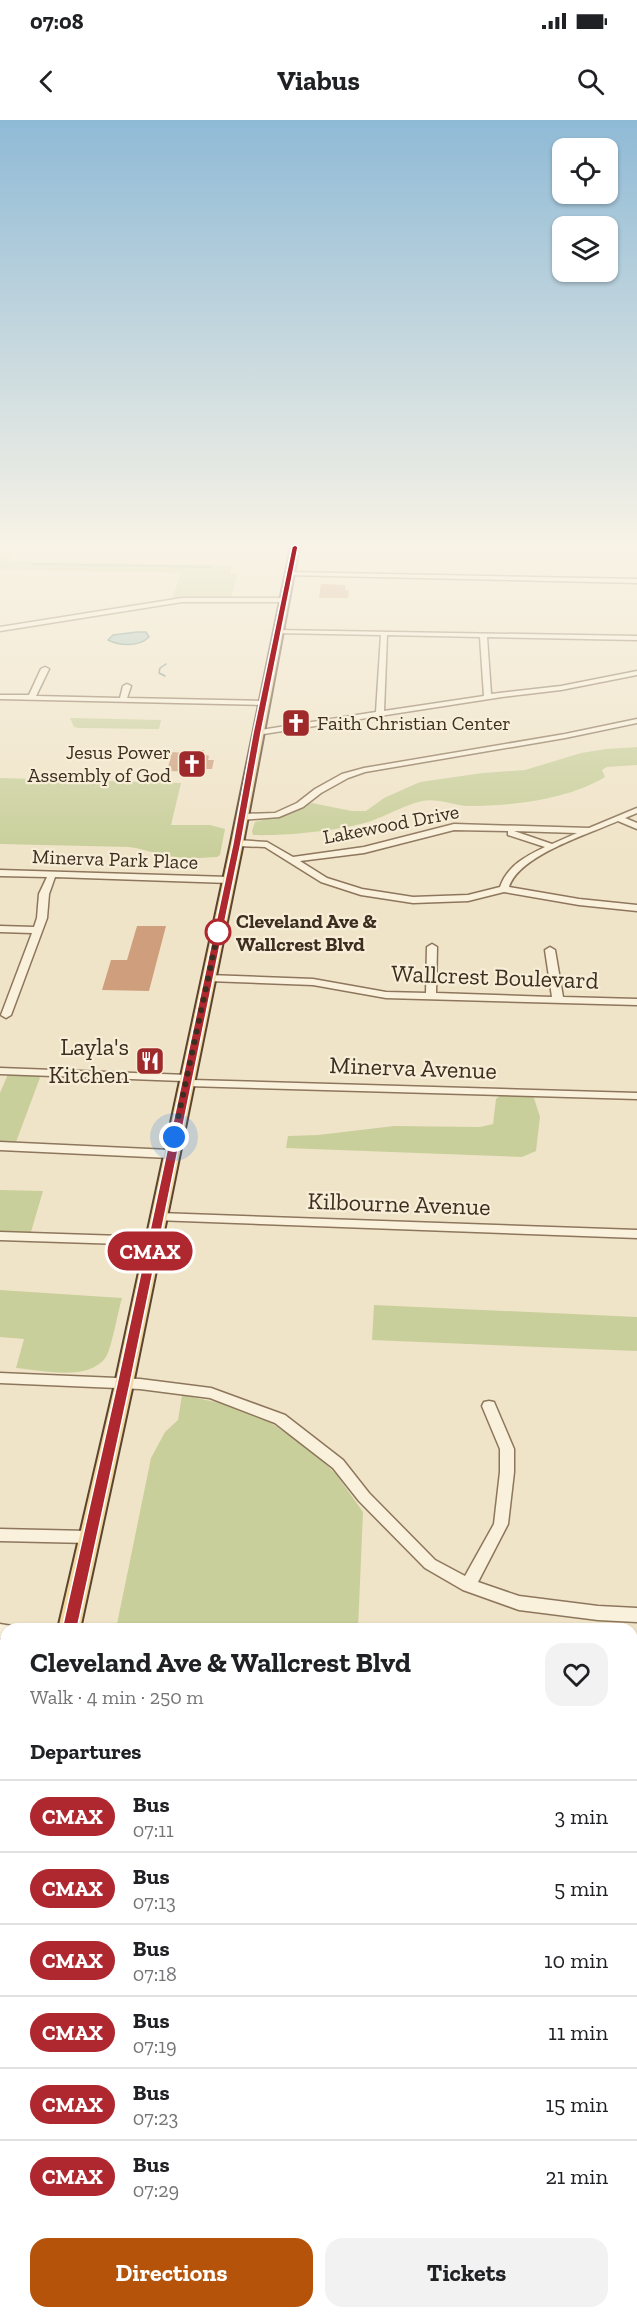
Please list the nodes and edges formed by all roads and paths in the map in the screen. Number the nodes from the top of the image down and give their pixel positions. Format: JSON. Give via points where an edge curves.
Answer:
{"nodes":[{"id":1,"x":274,"y":650,"type":"edge"},
{"id":2,"x":383,"y":650,"type":"edge"},
{"id":3,"x":484,"y":650,"type":"edge"},
{"id":4,"x":45,"y":669,"type":"dead end"},
{"id":5,"x":637,"y":673,"type":"edge"},
{"id":6,"x":127,"y":686,"type":"dead end"},
{"id":7,"x":0,"y":697,"type":"edge"},
{"id":8,"x":32,"y":697,"type":"junction"},
{"id":9,"x":488,"y":697,"type":"junction"},
{"id":10,"x":123,"y":699,"type":"junction"},
{"id":11,"x":263,"y":703,"type":"junction"},
{"id":12,"x":380,"y":714,"type":"junction"},
{"id":13,"x":637,"y":721,"type":"edge"},
{"id":14,"x":257,"y":733,"type":"junction"},
{"id":15,"x":637,"y":810,"type":"edge"},
{"id":16,"x":242,"y":817,"type":"junction"},
{"id":17,"x":620,"y":819,"type":"junction"},
{"id":18,"x":637,"y":826,"type":"edge"},
{"id":19,"x":499,"y":829,"type":"junction"},
{"id":20,"x":590,"y":831,"type":"junction"},
{"id":21,"x":237,"y":843,"type":"junction"},
{"id":22,"x":554,"y":847,"type":"junction"},
{"id":23,"x":290,"y":860,"type":"junction"},
{"id":24,"x":0,"y":873,"type":"edge"},
{"id":25,"x":52,"y":874,"type":"junction"},
{"id":26,"x":229,"y":880,"type":"junction"},
{"id":27,"x":504,"y":889,"type":"junction"},
{"id":28,"x":637,"y":908,"type":"edge"},
{"id":29,"x":0,"y":929,"type":"edge"},
{"id":30,"x":37,"y":930,"type":"junction"},
{"id":31,"x":432,"y":947,"type":"dead end"},
{"id":32,"x":550,"y":950,"type":"dead end"},
{"id":33,"x":208,"y":978,"type":"junction"},
{"id":34,"x":431,"y":996,"type":"junction"},
{"id":35,"x":558,"y":1000,"type":"junction"},
{"id":36,"x":637,"y":1002,"type":"edge"},
{"id":37,"x":6,"y":1015,"type":"dead end"},
{"id":38,"x":0,"y":1071,"type":"edge"},
{"id":39,"x":188,"y":1080,"type":"junction"},
{"id":40,"x":637,"y":1096,"type":"edge"},
{"id":41,"x":0,"y":1146,"type":"edge"},
{"id":42,"x":170,"y":1154,"type":"junction"},
{"id":43,"x":159,"y":1217,"type":"junction"},
{"id":44,"x":637,"y":1234,"type":"edge"},
{"id":45,"x":0,"y":1236,"type":"edge"},
{"id":46,"x":152,"y":1241,"type":"junction"},
{"id":47,"x":0,"y":1378,"type":"edge"},
{"id":48,"x":124,"y":1384,"type":"junction"},
{"id":49,"x":489,"y":1407,"type":"dead end"},
{"id":50,"x":0,"y":1535,"type":"edge"},
{"id":51,"x":89,"y":1538,"type":"junction"},
{"id":52,"x":468,"y":1585,"type":"junction"},
{"id":53,"x":637,"y":1614,"type":"edge"},
{"id":54,"x":70,"y":1623,"type":"edge"}],
"edges":[{"from":1,"to":11,"type":"main road"},
{"from":2,"to":12,"type":"street"},
{"from":3,"to":9,"type":"street"},
{"from":4,"to":8,"type":"street"},
{"from":5,"to":9,"type":"street"},
{"from":6,"to":10,"type":"street"},
{"from":7,"to":8,"type":"street"},
{"from":8,"to":10,"type":"street"},
{"from":9,"to":12,"type":"street"},
{"from":10,"to":11,"type":"street"},
{"from":11,"to":14,"type":"main road"},
{"from":12,"to":14,"type":"street"},
{"from":13,"to":16,"type":"street","via":[[364,770],[345,776],[300,805],[276,815]]},
{"from":14,"to":16,"type":"main road"},
{"from":15,"to":17,"type":"street","name":"Lakewood Drive"},
{"from":16,"to":21,"type":"main road"},
{"from":17,"to":18,"type":"street"},
{"from":17,"to":20,"type":"street","name":"Lakewood Drive"},
{"from":19,"to":20,"type":"street","name":"Lakewood Drive"},
{"from":19,"to":22,"type":"street","name":"Lakewood Drive"},
{"from":19,"to":23,"type":"street","name":"Lakewood Drive","via":[[454,827],[364,850]]},
{"from":20,"to":22,"type":"street"},
{"from":21,"to":23,"type":"street","via":[[267,845]]},
{"from":21,"to":26,"type":"main road"},
{"from":22,"to":27,"type":"street","via":[[527,859],[512,872]]},
{"from":23,"to":27,"type":"street","via":[[333,883],[413,900],[468,897]]},
{"from":24,"to":25,"type":"street","name":"Minerva Park Place"},
{"from":25,"to":26,"type":"street","name":"Minerva Park Place"},
{"from":25,"to":30,"type":"street"},
{"from":26,"to":33,"type":"main road"},
{"from":27,"to":28,"type":"street"},
{"from":29,"to":30,"type":"street"},
{"from":30,"to":37,"type":"street"},
{"from":31,"to":34,"type":"street"},
{"from":32,"to":35,"type":"street"},
{"from":33,"to":34,"type":"street","name":"Wallcrest Boulevard","via":[[313,982],[376,994]]},
{"from":33,"to":39,"type":"main road"},
{"from":34,"to":35,"type":"street","name":"Wallcrest Boulevard"},
{"from":35,"to":36,"type":"street","name":"Wallcrest Boulevard"},
{"from":38,"to":39,"type":"street","name":"Minerva Avenue"},
{"from":39,"to":40,"type":"street","name":"Minerva Avenue"},
{"from":39,"to":42,"type":"main road"},
{"from":41,"to":42,"type":"street"},
{"from":42,"to":43,"type":"main road"},
{"from":43,"to":44,"type":"street","name":"Kilbourne Avenue"},
{"from":43,"to":46,"type":"main road"},
{"from":45,"to":46,"type":"street"},
{"from":46,"to":48,"type":"main road"},
{"from":47,"to":48,"type":"street"},
{"from":48,"to":51,"type":"main road"},
{"from":48,"to":52,"type":"street","via":[[211,1394],[280,1419],[338,1464],[364,1497],[430,1564]]},
{"from":49,"to":52,"type":"street","via":[[507,1449],[501,1524]]},
{"from":50,"to":51,"type":"street"},
{"from":51,"to":54,"type":"main road"},
{"from":52,"to":53,"type":"street","via":[[519,1603]]}]}
